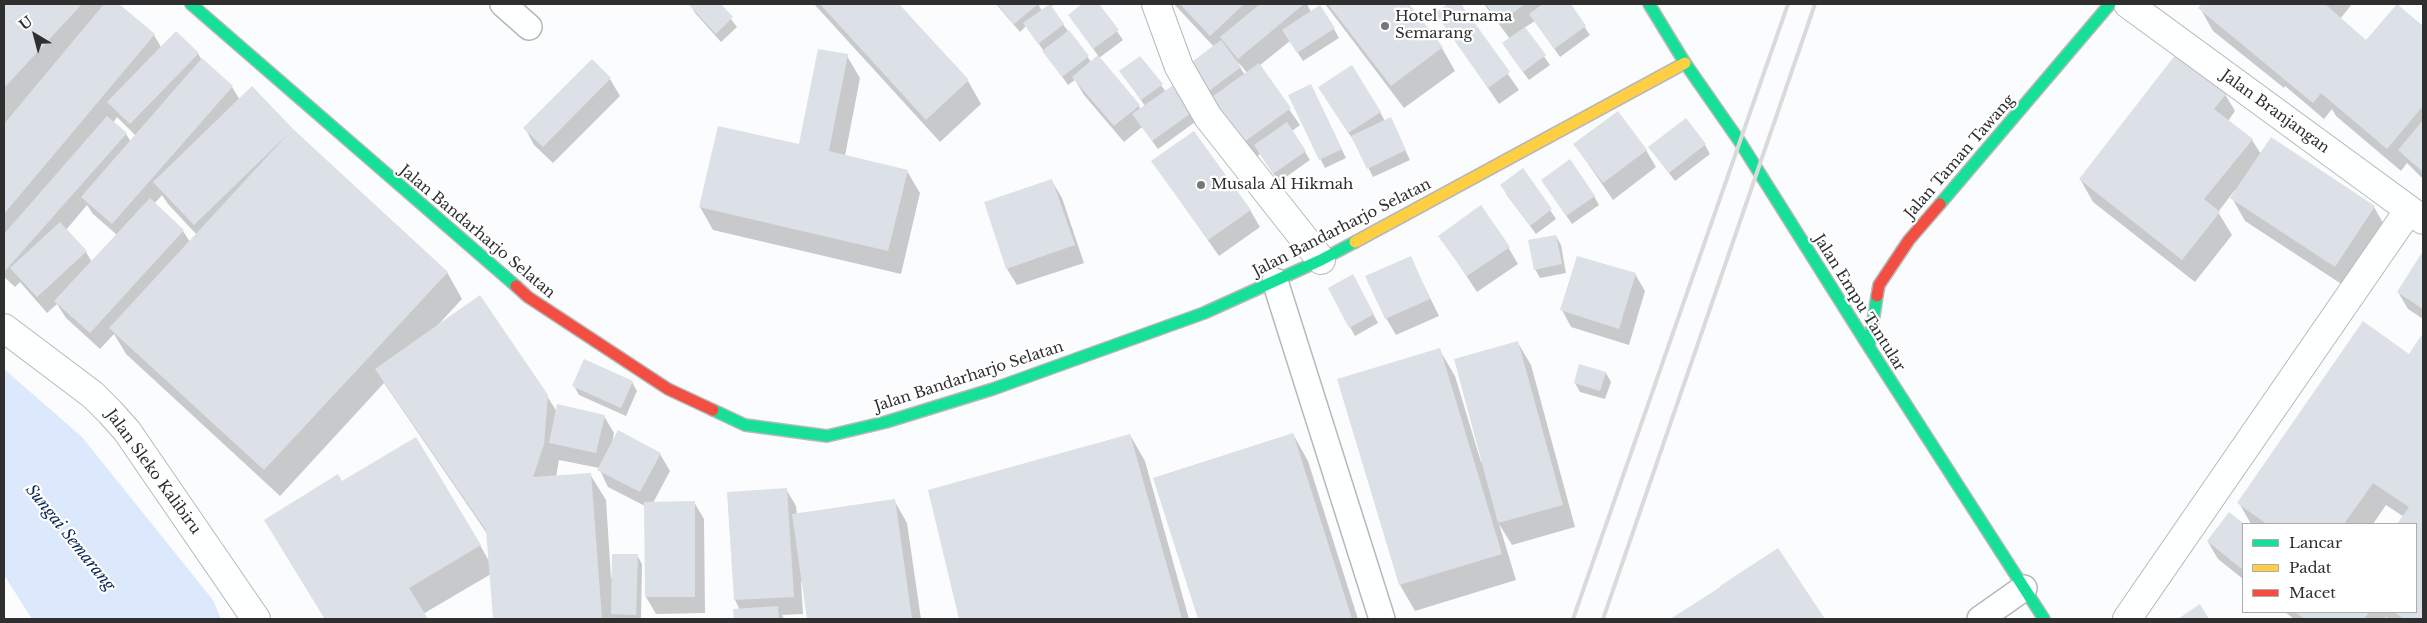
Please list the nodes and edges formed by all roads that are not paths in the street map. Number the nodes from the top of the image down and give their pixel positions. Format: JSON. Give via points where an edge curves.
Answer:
{"nodes":[{"id":1,"x":191,"y":4,"type":"edge"},
{"id":2,"x":503,"y":4,"type":"edge"},
{"id":3,"x":1156,"y":4,"type":"edge"},
{"id":4,"x":1649,"y":4,"type":"edge"},
{"id":5,"x":2110,"y":4,"type":"edge"},
{"id":6,"x":2128,"y":4,"type":"edge"},
{"id":7,"x":529,"y":27,"type":"dead end"},
{"id":8,"x":1685,"y":63,"type":"junction"},
{"id":9,"x":2416,"y":215,"type":"edge"},
{"id":10,"x":1321,"y":260,"type":"junction"},
{"id":11,"x":1275,"y":281,"type":"junction"},
{"id":12,"x":4,"y":328,"type":"edge"},
{"id":13,"x":1869,"y":347,"type":"junction"},
{"id":14,"x":2024,"y":588,"type":"junction"},
{"id":15,"x":256,"y":619,"type":"edge"},
{"id":16,"x":1382,"y":619,"type":"edge"},
{"id":17,"x":1980,"y":619,"type":"edge"},
{"id":18,"x":2044,"y":619,"type":"edge"},
{"id":19,"x":2127,"y":619,"type":"edge"}],
"edges":[{"from":1,"to":11,"type":"street","name":"Jalan Bandarharjo Selatan","via":[[528,298],[668,389],[745,425],[826,436],[886,422],[993,388],[1204,313]]},
{"from":2,"to":7,"type":"lane"},
{"from":3,"to":10,"type":"street","via":[[1179,67],[1208,118]]},
{"from":4,"to":8,"type":"street","name":"Jalan Empu Tantular"},
{"from":5,"to":13,"type":"street","name":"Jalan Taman Tawang","via":[[1909,240],[1879,285]]},
{"from":6,"to":9,"type":"street","name":"Jalan Branjangan"},
{"from":8,"to":10,"type":"street","name":"Jalan Bandarharjo Selatan"},
{"from":8,"to":13,"type":"street","name":"Jalan Empu Tantular","via":[[1740,142]]},
{"from":9,"to":19,"type":"street"},
{"from":10,"to":11,"type":"street","name":"Jalan Bandarharjo Selatan"},
{"from":11,"to":16,"type":"lane"},
{"from":12,"to":15,"type":"street","name":"Jalan Sleko Kalibiru","via":[[93,395],[127,431]]},
{"from":13,"to":14,"type":"street","name":"Jalan Empu Tantular"},
{"from":14,"to":17,"type":"lane"},
{"from":14,"to":18,"type":"street","name":"Jalan Empu Tantular"}]}
